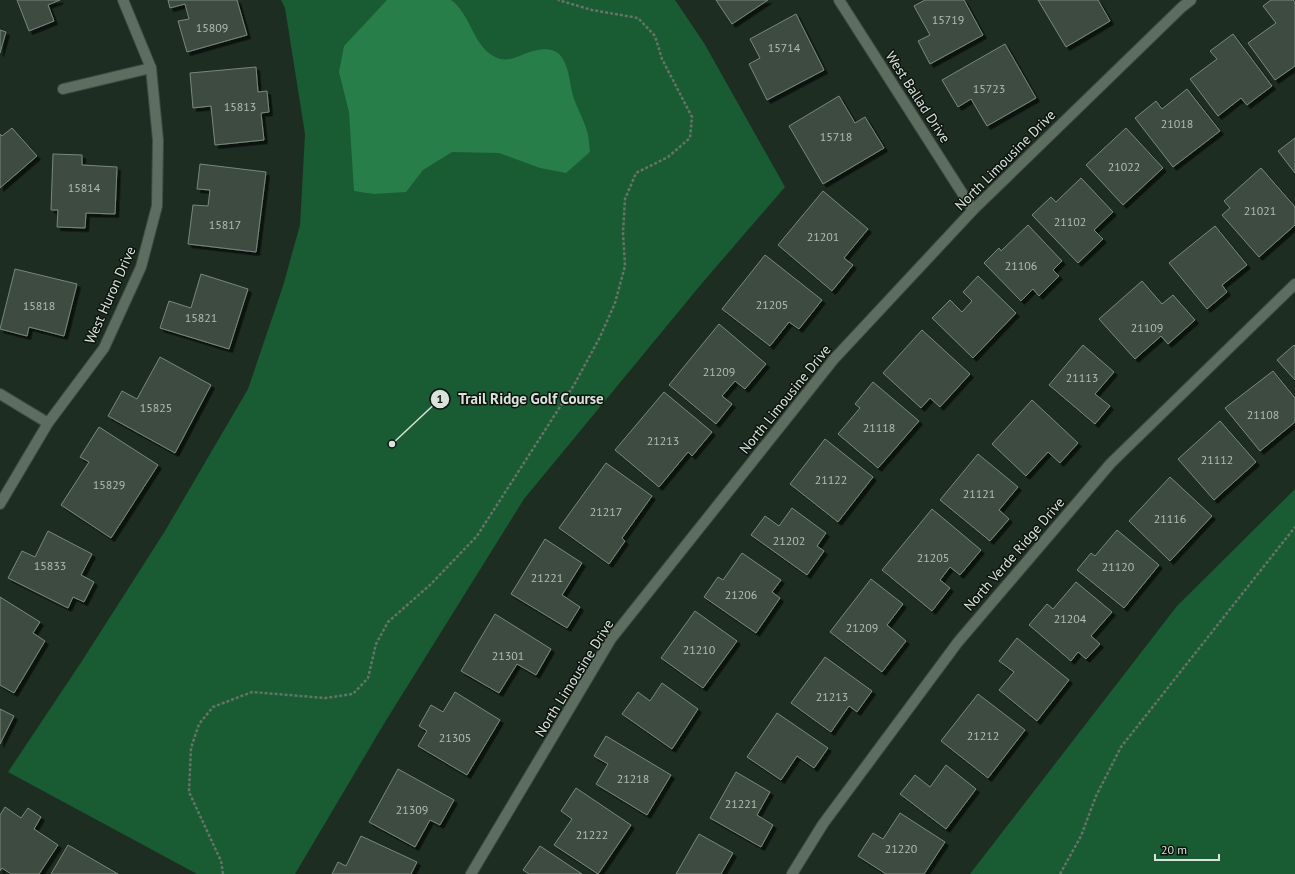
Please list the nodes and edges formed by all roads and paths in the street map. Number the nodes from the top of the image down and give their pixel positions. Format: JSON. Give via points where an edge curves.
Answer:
{"nodes":[{"id":1,"x":123,"y":0,"type":"edge"},
{"id":2,"x":558,"y":0,"type":"edge"},
{"id":3,"x":839,"y":0,"type":"edge"},
{"id":4,"x":1191,"y":0,"type":"edge"},
{"id":5,"x":1180,"y":3,"type":"edge"},
{"id":6,"x":151,"y":68,"type":"junction"},
{"id":7,"x":63,"y":89,"type":"dead end"},
{"id":8,"x":973,"y":210,"type":"junction"},
{"id":9,"x":1295,"y":284,"type":"edge"},
{"id":10,"x":0,"y":394,"type":"edge"},
{"id":11,"x":48,"y":423,"type":"junction"},
{"id":12,"x":0,"y":504,"type":"edge"},
{"id":13,"x":1295,"y":527,"type":"edge"},
{"id":14,"x":223,"y":874,"type":"edge"},
{"id":15,"x":471,"y":874,"type":"edge"},
{"id":16,"x":792,"y":874,"type":"edge"},
{"id":17,"x":1060,"y":874,"type":"edge"}],
"edges":[{"from":1,"to":6,"type":"street","name":"West Huron Drive"},
{"from":2,"to":14,"type":"path","via":[[592,10],[638,18],[655,36],[662,59],[692,117],[690,138],[668,157],[636,174],[625,199],[625,266],[615,303],[600,337],[574,385],[477,536],[431,584],[388,622],[376,644],[368,678],[353,694],[325,698],[252,692],[213,706],[199,724],[191,748],[189,792],[221,861]]},
{"from":3,"to":8,"type":"street","name":"West Ballad Drive"},
{"from":4,"to":5,"type":"street","name":"North Limousine Drive"},
{"from":5,"to":8,"type":"street","name":"North Limousine Drive"},
{"from":6,"to":7,"type":"street"},
{"from":6,"to":11,"type":"street","name":"West Huron Drive","via":[[158,140],[158,206],[141,267],[104,348]]},
{"from":8,"to":15,"type":"street","name":"North Limousine Drive","via":[[834,359],[611,639]]},
{"from":9,"to":16,"type":"street","name":"North Verde Ridge Drive","via":[[1111,463],[958,642],[823,824]]},
{"from":10,"to":11,"type":"street"},
{"from":11,"to":12,"type":"street","name":"West Huron Drive"},
{"from":13,"to":17,"type":"path","via":[[1121,747],[1096,796],[1081,836]]}]}
